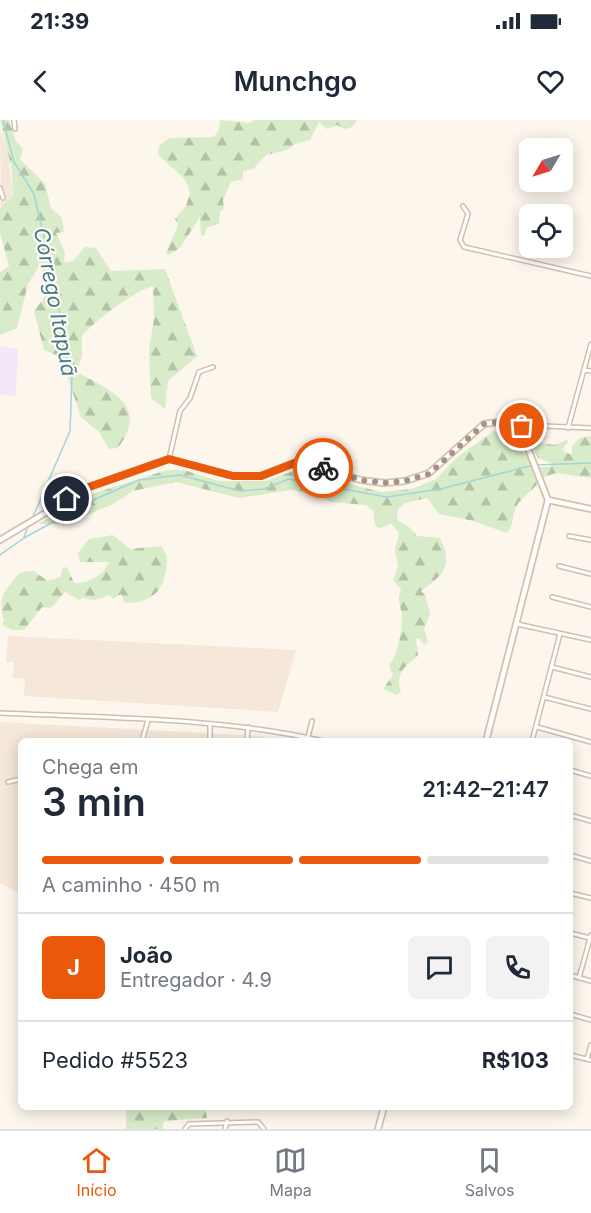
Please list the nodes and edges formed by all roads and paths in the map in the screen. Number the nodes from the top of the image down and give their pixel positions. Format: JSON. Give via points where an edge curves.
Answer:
{"nodes":[{"id":1,"x":14,"y":120,"type":"edge"},
{"id":2,"x":15,"y":129,"type":"dead end"},
{"id":3,"x":0,"y":188,"type":"edge"},
{"id":4,"x":3,"y":198,"type":"dead end"},
{"id":5,"x":463,"y":207,"type":"dead end"},
{"id":6,"x":591,"y":276,"type":"edge"},
{"id":7,"x":591,"y":344,"type":"edge"},
{"id":8,"x":213,"y":367,"type":"dead end"},
{"id":9,"x":584,"y":370,"type":"junction"},
{"id":10,"x":591,"y":371,"type":"edge"},
{"id":11,"x":519,"y":426,"type":"junction"},
{"id":12,"x":568,"y":428,"type":"junction"},
{"id":13,"x":591,"y":428,"type":"edge"},
{"id":14,"x":169,"y":459,"type":"junction"},
{"id":15,"x":548,"y":500,"type":"junction"},
{"id":16,"x":591,"y":509,"type":"edge"},
{"id":17,"x":569,"y":536,"type":"dead end"},
{"id":18,"x":0,"y":540,"type":"edge"},
{"id":19,"x":591,"y":540,"type":"edge"},
{"id":20,"x":559,"y":566,"type":"dead end"},
{"id":21,"x":591,"y":574,"type":"edge"},
{"id":22,"x":552,"y":597,"type":"dead end"},
{"id":23,"x":591,"y":607,"type":"edge"},
{"id":24,"x":516,"y":624,"type":"junction"},
{"id":25,"x":560,"y":634,"type":"junction"},
{"id":26,"x":591,"y":640,"type":"edge"},
{"id":27,"x":552,"y":667,"type":"junction"},
{"id":28,"x":591,"y":677,"type":"edge"},
{"id":29,"x":544,"y":697,"type":"junction"},
{"id":30,"x":591,"y":709,"type":"edge"},
{"id":31,"x":0,"y":713,"type":"edge"},
{"id":32,"x":148,"y":720,"type":"junction"},
{"id":33,"x":312,"y":721,"type":"dead end"},
{"id":34,"x":210,"y":726,"type":"junction"},
{"id":35,"x":537,"y":727,"type":"junction"},
{"id":36,"x":248,"y":728,"type":"junction"},
{"id":37,"x":143,"y":738,"type":"edge"},
{"id":38,"x":210,"y":738,"type":"edge"},
{"id":39,"x":247,"y":738,"type":"edge"},
{"id":40,"x":305,"y":738,"type":"edge"},
{"id":41,"x":308,"y":738,"type":"edge"},
{"id":42,"x":487,"y":738,"type":"edge"},
{"id":43,"x":533,"y":738,"type":"edge"},
{"id":44,"x":591,"y":742,"type":"edge"},
{"id":45,"x":573,"y":771,"type":"edge"},
{"id":46,"x":591,"y":776,"type":"edge"},
{"id":47,"x":18,"y":780,"type":"edge"},
{"id":48,"x":8,"y":782,"type":"dead end"},
{"id":49,"x":573,"y":816,"type":"edge"},
{"id":50,"x":591,"y":820,"type":"edge"},
{"id":51,"x":573,"y":856,"type":"edge"},
{"id":52,"x":591,"y":861,"type":"edge"},
{"id":53,"x":573,"y":894,"type":"edge"},
{"id":54,"x":591,"y":898,"type":"edge"},
{"id":55,"x":573,"y":933,"type":"edge"},
{"id":56,"x":591,"y":936,"type":"edge"},
{"id":57,"x":573,"y":976,"type":"edge"},
{"id":58,"x":579,"y":978,"type":"junction"},
{"id":59,"x":591,"y":981,"type":"edge"},
{"id":60,"x":573,"y":1015,"type":"edge"},
{"id":61,"x":591,"y":1020,"type":"edge"},
{"id":62,"x":591,"y":1045,"type":"edge"},
{"id":63,"x":573,"y":1056,"type":"edge"},
{"id":64,"x":589,"y":1060,"type":"edge"},
{"id":65,"x":383,"y":1110,"type":"edge"},
{"id":66,"x":227,"y":1121,"type":"junction"},
{"id":67,"x":185,"y":1128,"type":"edge"},
{"id":68,"x":225,"y":1129,"type":"edge"},
{"id":69,"x":264,"y":1129,"type":"edge"},
{"id":70,"x":378,"y":1129,"type":"edge"}],
"edges":[{"from":1,"to":2,"type":"street"},
{"from":3,"to":4,"type":"street"},
{"from":5,"to":6,"type":"street","via":[[468,214],[460,240],[464,247]]},
{"from":7,"to":9,"type":"street"},
{"from":8,"to":14,"type":"street","via":[[199,372],[190,398],[180,411]]},
{"from":9,"to":10,"type":"street"},
{"from":9,"to":12,"type":"street"},
{"from":11,"to":12,"type":"street"},
{"from":11,"to":14,"type":"street","via":[[505,421],[484,424],[429,474],[394,482],[361,480],[304,462],[261,476],[243,476]]},
{"from":11,"to":15,"type":"street"},
{"from":12,"to":13,"type":"street"},
{"from":14,"to":18,"type":"street","via":[[89,487]]},
{"from":15,"to":16,"type":"street"},
{"from":15,"to":24,"type":"street"},
{"from":17,"to":19,"type":"street"},
{"from":20,"to":21,"type":"street"},
{"from":22,"to":23,"type":"street"},
{"from":24,"to":25,"type":"street"},
{"from":24,"to":42,"type":"street"},
{"from":25,"to":26,"type":"street"},
{"from":25,"to":27,"type":"street"},
{"from":27,"to":28,"type":"street"},
{"from":27,"to":29,"type":"street"},
{"from":29,"to":30,"type":"street"},
{"from":29,"to":35,"type":"street"},
{"from":31,"to":32,"type":"street"},
{"from":32,"to":34,"type":"street"},
{"from":32,"to":37,"type":"street"},
{"from":33,"to":41,"type":"street"},
{"from":34,"to":36,"type":"street"},
{"from":34,"to":38,"type":"street"},
{"from":35,"to":43,"type":"street"},
{"from":35,"to":44,"type":"street"},
{"from":36,"to":39,"type":"street"},
{"from":36,"to":40,"type":"street","via":[[277,730]]},
{"from":45,"to":46,"type":"street"},
{"from":47,"to":48,"type":"street"},
{"from":49,"to":50,"type":"street"},
{"from":51,"to":52,"type":"street"},
{"from":53,"to":54,"type":"street"},
{"from":55,"to":56,"type":"street"},
{"from":56,"to":58,"type":"street"},
{"from":57,"to":58,"type":"street"},
{"from":58,"to":59,"type":"street"},
{"from":60,"to":61,"type":"street"},
{"from":62,"to":64,"type":"street"},
{"from":63,"to":64,"type":"street"},
{"from":65,"to":70,"type":"street"},
{"from":66,"to":67,"type":"street","via":[[189,1124]]},
{"from":66,"to":68,"type":"street"},
{"from":66,"to":69,"type":"street","via":[[258,1122]]}]}
